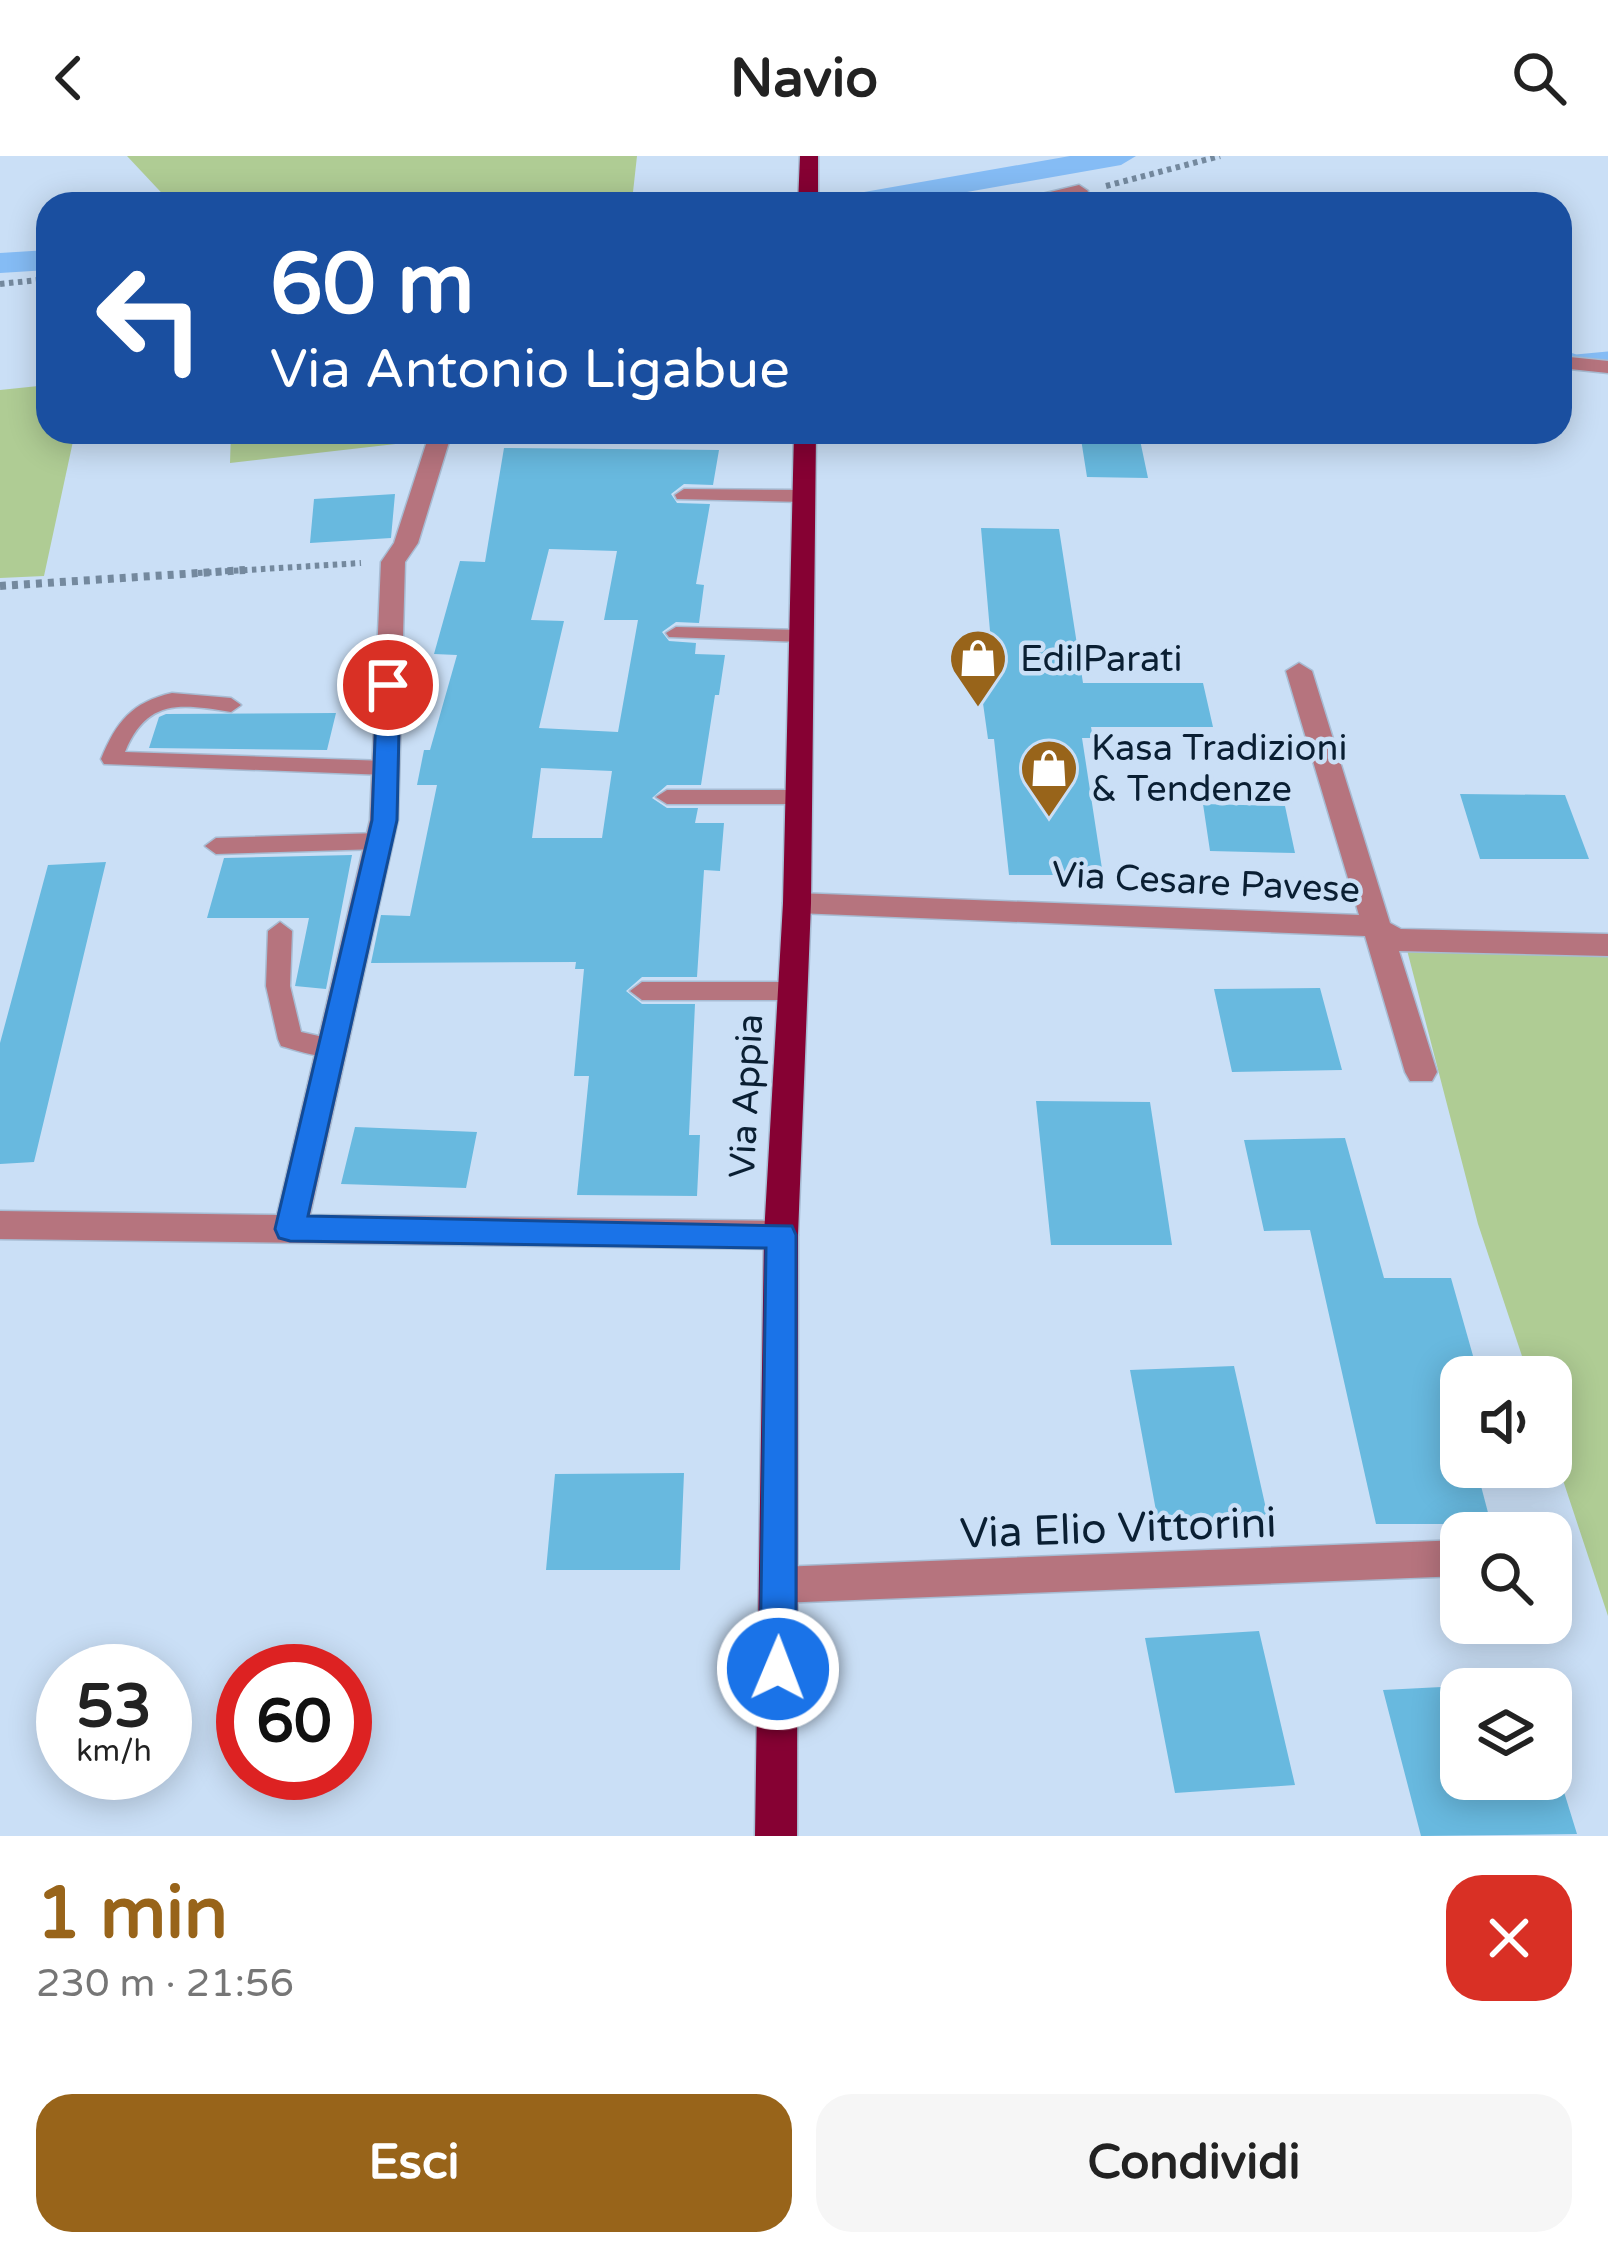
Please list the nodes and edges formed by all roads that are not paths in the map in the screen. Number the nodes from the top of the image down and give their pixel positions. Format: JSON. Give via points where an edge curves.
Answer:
{"nodes":[{"id":1,"x":809,"y":156,"type":"edge"},
{"id":2,"x":1079,"y":191,"type":"road end"},
{"id":3,"x":808,"y":192,"type":"edge"},
{"id":4,"x":1074,"y":192,"type":"edge"},
{"id":5,"x":1572,"y":363,"type":"edge"},
{"id":6,"x":1608,"y":367,"type":"edge"},
{"id":7,"x":437,"y":444,"type":"edge"},
{"id":8,"x":805,"y":444,"type":"edge"},
{"id":9,"x":684,"y":495,"type":"dead end"},
{"id":10,"x":803,"y":496,"type":"junction"},
{"id":11,"x":676,"y":633,"type":"dead end"},
{"id":12,"x":800,"y":636,"type":"junction"},
{"id":13,"x":1299,"y":671,"type":"dead end"},
{"id":14,"x":231,"y":705,"type":"dead end"},
{"id":15,"x":386,"y":768,"type":"junction"},
{"id":16,"x":667,"y":797,"type":"dead end"},
{"id":17,"x":798,"y":797,"type":"junction"},
{"id":18,"x":379,"y":841,"type":"junction"},
{"id":19,"x":216,"y":846,"type":"dead end"},
{"id":20,"x":797,"y":903,"type":"junction"},
{"id":21,"x":1372,"y":926,"type":"junction"},
{"id":22,"x":280,"y":932,"type":"dead end"},
{"id":23,"x":1608,"y":945,"type":"edge"},
{"id":24,"x":642,"y":991,"type":"dead end"},
{"id":25,"x":792,"y":991,"type":"junction"},
{"id":26,"x":332,"y":1048,"type":"junction"},
{"id":27,"x":1420,"y":1072,"type":"dead end"},
{"id":28,"x":0,"y":1225,"type":"edge"},
{"id":29,"x":290,"y":1229,"type":"junction"},
{"id":30,"x":781,"y":1235,"type":"junction"},
{"id":31,"x":1440,"y":1559,"type":"edge"},
{"id":32,"x":779,"y":1585,"type":"junction"},
{"id":33,"x":776,"y":1836,"type":"edge"}],
"edges":[{"from":1,"to":3,"type":"main road"},
{"from":2,"to":4,"type":"street"},
{"from":5,"to":6,"type":"street"},
{"from":7,"to":15,"type":"street","via":[[406,543],[392,562]]},
{"from":8,"to":10,"type":"main road","name":"Via Appia"},
{"from":9,"to":10,"type":"lane"},
{"from":10,"to":12,"type":"main road","name":"Via Appia"},
{"from":11,"to":12,"type":"lane"},
{"from":12,"to":17,"type":"main road","name":"Via Appia"},
{"from":13,"to":21,"type":"street"},
{"from":14,"to":15,"type":"lane","via":[[194,698],[153,703],[123,724],[112,759]]},
{"from":15,"to":18,"type":"street"},
{"from":16,"to":17,"type":"lane"},
{"from":17,"to":20,"type":"main road","name":"Via Appia"},
{"from":18,"to":19,"type":"lane"},
{"from":18,"to":26,"type":"street"},
{"from":20,"to":21,"type":"street","name":"Via Cesare Pavese"},
{"from":20,"to":25,"type":"main road","name":"Via Appia"},
{"from":21,"to":23,"type":"street","name":"Via Cesare Pavese","via":[[1396,940]]},
{"from":21,"to":27,"type":"street"},
{"from":22,"to":26,"type":"lane","via":[[278,986],[290,1039]]},
{"from":24,"to":25,"type":"lane"},
{"from":25,"to":30,"type":"main road","name":"Via Appia"},
{"from":26,"to":29,"type":"street"},
{"from":28,"to":29,"type":"street"},
{"from":29,"to":30,"type":"street"},
{"from":30,"to":32,"type":"main road","name":"Via Appia"},
{"from":31,"to":32,"type":"street","name":"Via Elio Vittorini"},
{"from":32,"to":33,"type":"main road","name":"Via Appia"}]}
